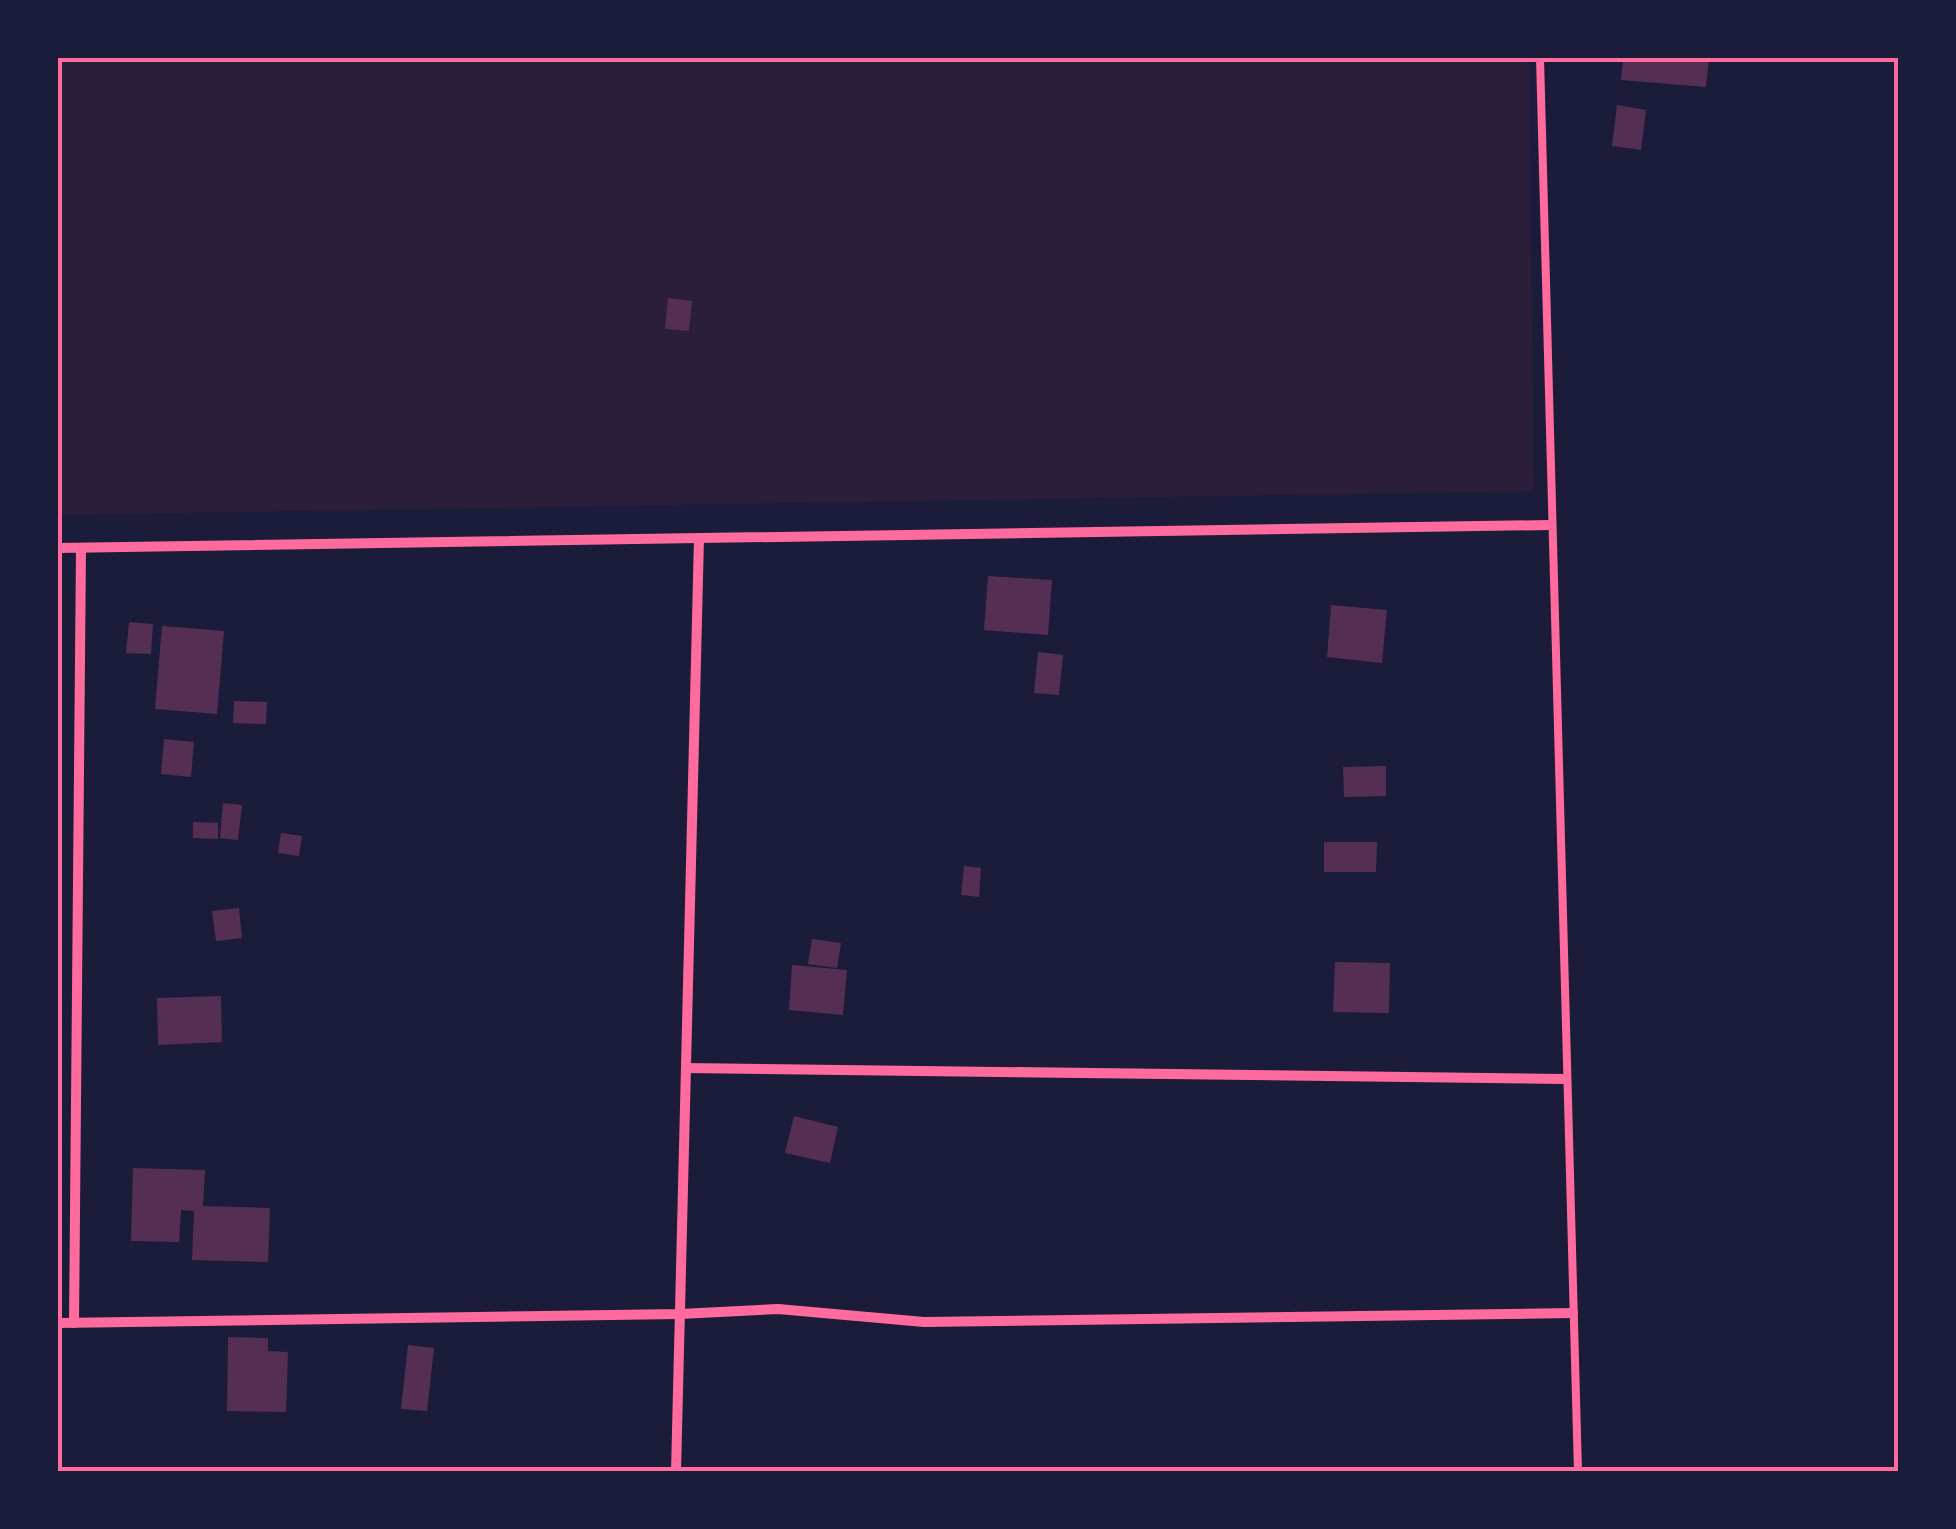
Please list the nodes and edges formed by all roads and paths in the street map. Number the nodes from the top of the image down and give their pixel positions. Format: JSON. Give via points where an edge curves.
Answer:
{"nodes":[{"id":1,"x":1540,"y":58,"type":"edge"},
{"id":2,"x":1550,"y":525,"type":"junction"},
{"id":3,"x":699,"y":538,"type":"junction"},
{"id":4,"x":58,"y":548,"type":"edge"},
{"id":5,"x":81,"y":548,"type":"junction"},
{"id":6,"x":686,"y":1068,"type":"junction"},
{"id":7,"x":1566,"y":1079,"type":"junction"},
{"id":8,"x":1573,"y":1313,"type":"junction"},
{"id":9,"x":680,"y":1314,"type":"junction"},
{"id":10,"x":58,"y":1323,"type":"edge"},
{"id":11,"x":74,"y":1323,"type":"junction"},
{"id":12,"x":676,"y":1472,"type":"edge"},
{"id":13,"x":1578,"y":1472,"type":"edge"}],
"edges":[{"from":1,"to":2,"type":"lane"},
{"from":2,"to":3,"type":"street"},
{"from":2,"to":7,"type":"lane"},
{"from":3,"to":5,"type":"street"},
{"from":3,"to":6,"type":"street"},
{"from":4,"to":5,"type":"street"},
{"from":5,"to":11,"type":"street"},
{"from":6,"to":7,"type":"street"},
{"from":6,"to":9,"type":"street"},
{"from":7,"to":8,"type":"lane"},
{"from":8,"to":9,"type":"street","via":[[924,1322],[778,1308]]},
{"from":8,"to":13,"type":"lane"},
{"from":9,"to":11,"type":"street"},
{"from":9,"to":12,"type":"street"},
{"from":10,"to":11,"type":"street"}]}
